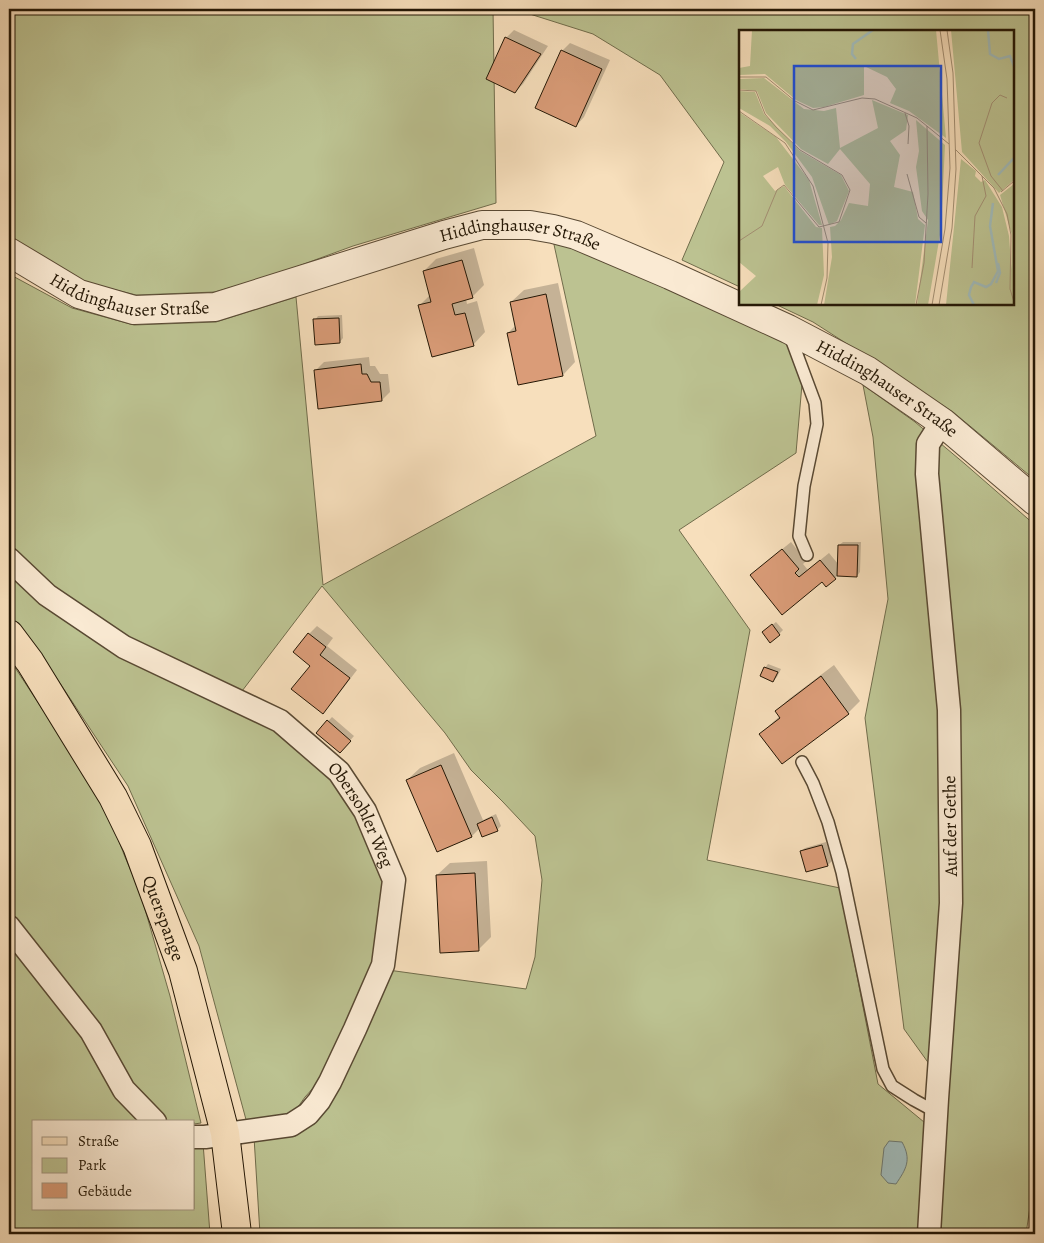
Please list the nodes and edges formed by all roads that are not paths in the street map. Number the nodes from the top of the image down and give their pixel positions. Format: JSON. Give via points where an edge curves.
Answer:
{"nodes":[{"id":1,"x":9,"y":252,"type":"edge"},
{"id":2,"x":788,"y":329,"type":"junction"},
{"id":3,"x":942,"y":422,"type":"junction"},
{"id":4,"x":1035,"y":501,"type":"edge"},
{"id":5,"x":807,"y":555,"type":"dead end"},
{"id":6,"x":9,"y":559,"type":"edge"},
{"id":7,"x":9,"y":634,"type":"edge"},
{"id":8,"x":802,"y":762,"type":"dead end"},
{"id":9,"x":9,"y":926,"type":"edge"},
{"id":10,"x":936,"y":1112,"type":"junction"},
{"id":11,"x":153,"y":1120,"type":"edge"},
{"id":12,"x":225,"y":1134,"type":"junction"},
{"id":13,"x":195,"y":1136,"type":"edge"},
{"id":14,"x":236,"y":1234,"type":"edge"},
{"id":15,"x":929,"y":1234,"type":"edge"}],
"edges":[{"from":1,"to":2,"type":"street","name":"Hiddinghauser Straße","via":[[79,294],[134,310],[215,306],[482,225],[530,225],[576,235]]},
{"from":2,"to":3,"type":"street","name":"Hiddinghauser Straße","via":[[868,371]]},
{"from":2,"to":5,"type":"lane","via":[[815,403],[817,424],[804,486],[799,536]]},
{"from":3,"to":4,"type":"street","name":"Hiddinghauser Straße"},
{"from":3,"to":10,"type":"street","name":"Auf der Gethe","via":[[928,444],[927,474],[949,710],[951,903]]},
{"from":6,"to":12,"type":"street","name":"Obersohler Weg","via":[[47,595],[124,647],[280,721],[339,772],[365,811],[394,880],[383,965],[319,1102],[291,1125]]},
{"from":7,"to":12,"type":"main road","name":"Querspange","via":[[30,662],[113,796],[137,846],[183,971]]},
{"from":8,"to":10,"type":"lane","via":[[828,822],[842,872],[882,1069],[892,1086]]},
{"from":9,"to":11,"type":"street","via":[[90,1031],[124,1090]]},
{"from":10,"to":15,"type":"street","name":"Auf der Gethe"},
{"from":12,"to":13,"type":"street","name":"Obersohler Weg"},
{"from":12,"to":14,"type":"main road","name":"Querspange"}]}
